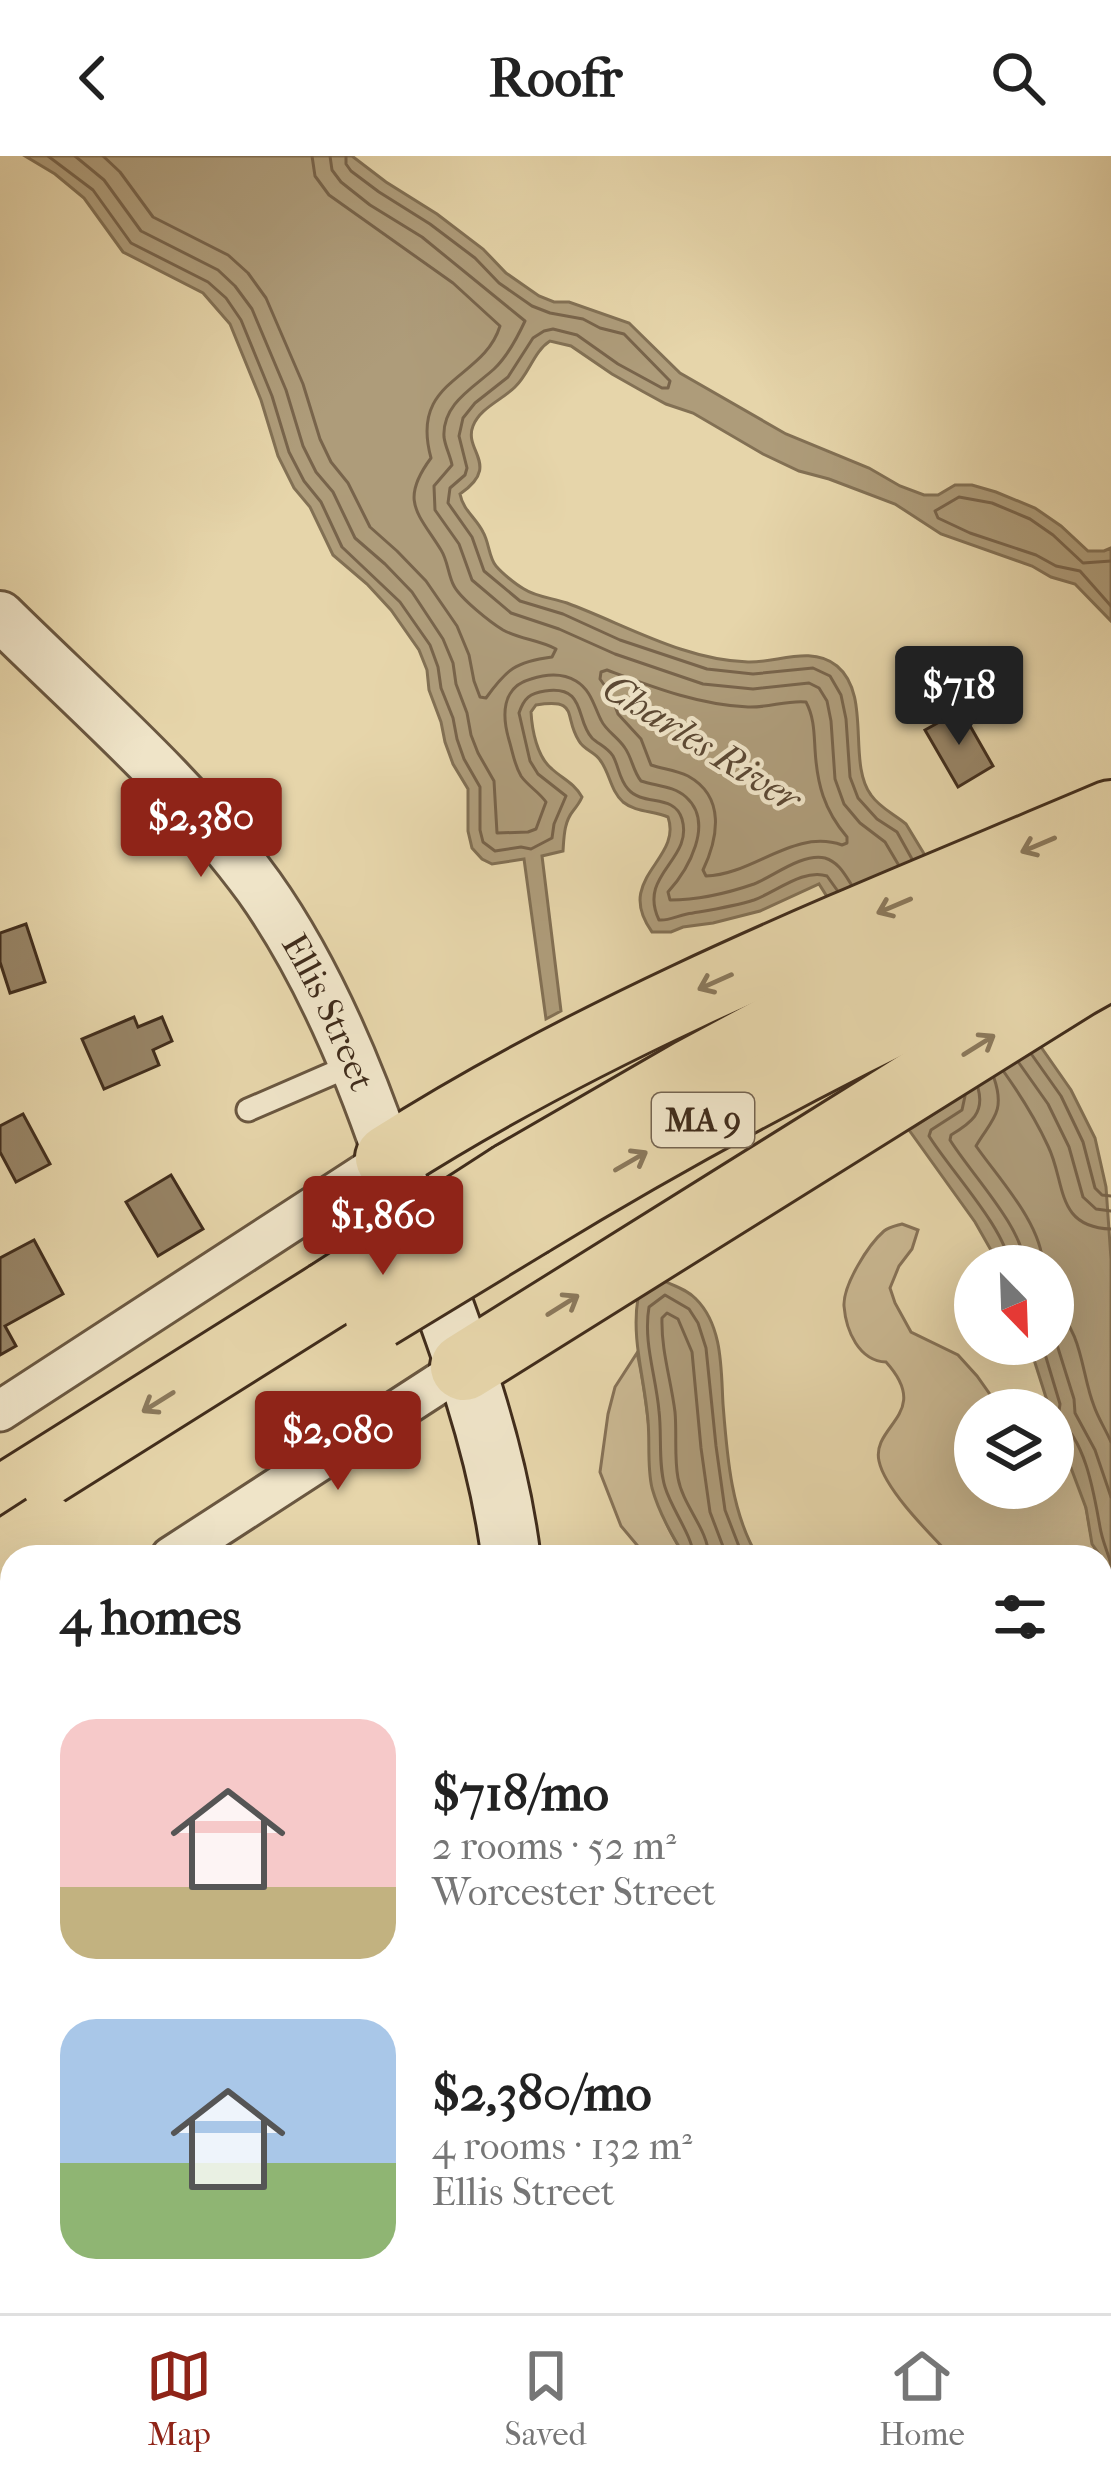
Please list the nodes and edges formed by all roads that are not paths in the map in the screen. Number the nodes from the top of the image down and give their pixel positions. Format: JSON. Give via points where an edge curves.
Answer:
{"nodes":[{"id":1,"x":0,"y":616,"type":"edge"},
{"id":2,"x":1111,"y":814,"type":"edge"},
{"id":3,"x":1111,"y":865,"type":"edge"},
{"id":4,"x":1111,"y":920,"type":"edge"},
{"id":5,"x":1005,"y":940,"type":"junction"},
{"id":6,"x":1111,"y":965,"type":"edge"},
{"id":7,"x":852,"y":983,"type":"junction"},
{"id":8,"x":352,"y":1065,"type":"junction"},
{"id":9,"x":248,"y":1110,"type":"dead end"},
{"id":10,"x":389,"y":1158,"type":"junction"},
{"id":11,"x":464,"y":1367,"type":"junction"},
{"id":12,"x":0,"y":1411,"type":"edge"},
{"id":13,"x":13,"y":1531,"type":"edge"},
{"id":14,"x":190,"y":1545,"type":"edge"},
{"id":15,"x":509,"y":1545,"type":"edge"}],
"edges":[{"from":1,"to":8,"type":"street","name":"Ellis Street","via":[[241,863],[297,948]]},
{"from":2,"to":5,"type":"highway","one_way":true},
{"from":3,"to":5,"type":"highway","number":"MA 9"},
{"from":4,"to":5,"type":"highway","number":"MA 9"},
{"from":5,"to":6,"type":"highway"},
{"from":5,"to":7,"type":"highway","number":"MA 9"},
{"from":11,"to":5,"type":"highway","one_way":true,"via":[[914,1085]]},
{"from":7,"to":10,"type":"highway","one_way":true,"via":[[706,986]]},
{"from":7,"to":13,"type":"highway","number":"MA 9","bridge":true,"via":[[720,1111],[522,1199]]},
{"from":8,"to":9,"type":"lane"},
{"from":8,"to":10,"type":"street","name":"Ellis Street"},
{"from":10,"to":11,"type":"main road"},
{"from":10,"to":12,"type":"street"},
{"from":11,"to":14,"type":"street"},
{"from":11,"to":15,"type":"main road"}]}
